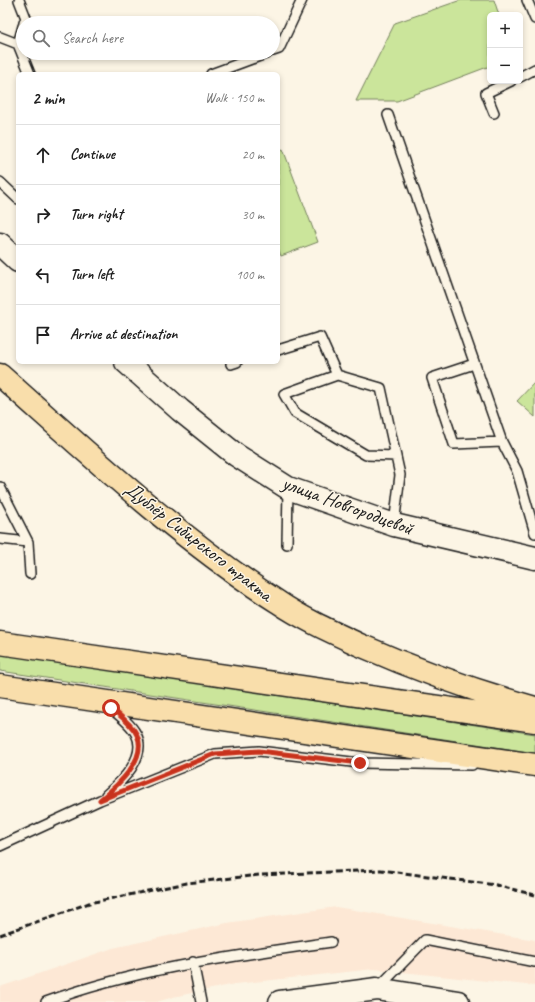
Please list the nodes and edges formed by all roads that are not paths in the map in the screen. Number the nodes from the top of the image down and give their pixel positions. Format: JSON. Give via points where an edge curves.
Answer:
{"nodes":[{"id":1,"x":19,"y":0,"type":"edge"},
{"id":2,"x":302,"y":0,"type":"edge"},
{"id":3,"x":528,"y":0,"type":"edge"},
{"id":4,"x":25,"y":16,"type":"edge"},
{"id":5,"x":535,"y":19,"type":"edge"},
{"id":6,"x":0,"y":37,"type":"edge"},
{"id":7,"x":16,"y":43,"type":"edge"},
{"id":8,"x":280,"y":49,"type":"edge"},
{"id":9,"x":24,"y":60,"type":"edge"},
{"id":10,"x":249,"y":60,"type":"edge"},
{"id":11,"x":535,"y":69,"type":"edge"},
{"id":12,"x":29,"y":72,"type":"edge"},
{"id":13,"x":216,"y":72,"type":"edge"},
{"id":14,"x":523,"y":75,"type":"edge"},
{"id":15,"x":505,"y":84,"type":"edge"},
{"id":16,"x":494,"y":113,"type":"dead end"},
{"id":17,"x":388,"y":115,"type":"dead end"},
{"id":18,"x":0,"y":182,"type":"edge"},
{"id":19,"x":16,"y":197,"type":"edge"},
{"id":20,"x":280,"y":349,"type":"edge"},
{"id":21,"x":128,"y":364,"type":"edge"},
{"id":22,"x":474,"y":364,"type":"junction"},
{"id":23,"x":0,"y":374,"type":"edge"},
{"id":24,"x":336,"y":375,"type":"junction"},
{"id":25,"x":502,"y":442,"type":"junction"},
{"id":26,"x":396,"y":456,"type":"junction"},
{"id":27,"x":0,"y":487,"type":"edge"},
{"id":28,"x":288,"y":488,"type":"junction"},
{"id":29,"x":394,"y":525,"type":"junction"},
{"id":30,"x":535,"y":533,"type":"edge"},
{"id":31,"x":0,"y":539,"type":"edge"},
{"id":32,"x":28,"y":542,"type":"junction"},
{"id":33,"x":287,"y":544,"type":"dead end"},
{"id":34,"x":535,"y":558,"type":"edge"},
{"id":35,"x":30,"y":574,"type":"dead end"},
{"id":36,"x":0,"y":643,"type":"edge"},
{"id":37,"x":0,"y":686,"type":"edge"},
{"id":38,"x":99,"y":700,"type":"junction"},
{"id":39,"x":535,"y":708,"type":"edge"},
{"id":40,"x":535,"y":721,"type":"edge"},
{"id":41,"x":535,"y":766,"type":"edge"},
{"id":42,"x":100,"y":800,"type":"junction"},
{"id":43,"x":0,"y":846,"type":"edge"},
{"id":44,"x":331,"y":942,"type":"dead end"},
{"id":45,"x":193,"y":962,"type":"junction"},
{"id":46,"x":535,"y":962,"type":"edge"},
{"id":47,"x":377,"y":989,"type":"junction"},
{"id":48,"x":46,"y":1002,"type":"edge"},
{"id":49,"x":201,"y":1002,"type":"edge"},
{"id":50,"x":280,"y":1002,"type":"edge"},
{"id":51,"x":458,"y":1002,"type":"edge"}],
"edges":[{"from":1,"to":4,"type":"lane"},
{"from":2,"to":8,"type":"lane"},
{"from":3,"to":5,"type":"lane"},
{"from":6,"to":7,"type":"lane"},
{"from":9,"to":12,"type":"lane"},
{"from":10,"to":13,"type":"lane"},
{"from":11,"to":14,"type":"lane"},
{"from":15,"to":16,"type":"lane","via":[[486,93]]},
{"from":17,"to":22,"type":"lane"},
{"from":18,"to":19,"type":"lane"},
{"from":20,"to":24,"type":"lane","via":[[320,337]]},
{"from":21,"to":28,"type":"street","name":"улица Новгородцевой","via":[[236,455]]},
{"from":22,"to":25,"type":"lane"},
{"from":22,"to":25,"type":"lane","via":[[432,378],[454,444]]},
{"from":23,"to":39,"type":"main road","name":"Дублёр Сибирского тракта","via":[[203,549],[278,603],[335,633],[414,669]]},
{"from":24,"to":26,"type":"lane","via":[[381,388]]},
{"from":24,"to":26,"type":"lane","via":[[284,394],[295,413],[366,455]]},
{"from":25,"to":30,"type":"lane","via":[[517,471]]},
{"from":26,"to":29,"type":"lane","via":[[400,474]]},
{"from":27,"to":32,"type":"lane"},
{"from":28,"to":29,"type":"street","name":"улица Новгородцевой"},
{"from":28,"to":33,"type":"lane"},
{"from":29,"to":34,"type":"street","name":"улица Новгородцевой"},
{"from":31,"to":32,"type":"lane"},
{"from":32,"to":35,"type":"lane"},
{"from":36,"to":40,"type":"main road"},
{"from":37,"to":38,"type":"main road"},
{"from":38,"to":41,"type":"main road"},
{"from":38,"to":42,"type":"lane","via":[[136,733],[140,744],[128,773]]},
{"from":41,"to":42,"type":"lane","via":[[360,763],[259,751],[215,754]]},
{"from":42,"to":43,"type":"lane"},
{"from":44,"to":45,"type":"lane"},
{"from":45,"to":48,"type":"lane","via":[[76,991]]},
{"from":45,"to":49,"type":"lane"},
{"from":46,"to":47,"type":"lane","via":[[426,940]]},
{"from":47,"to":50,"type":"street"},
{"from":47,"to":51,"type":"street"}]}
